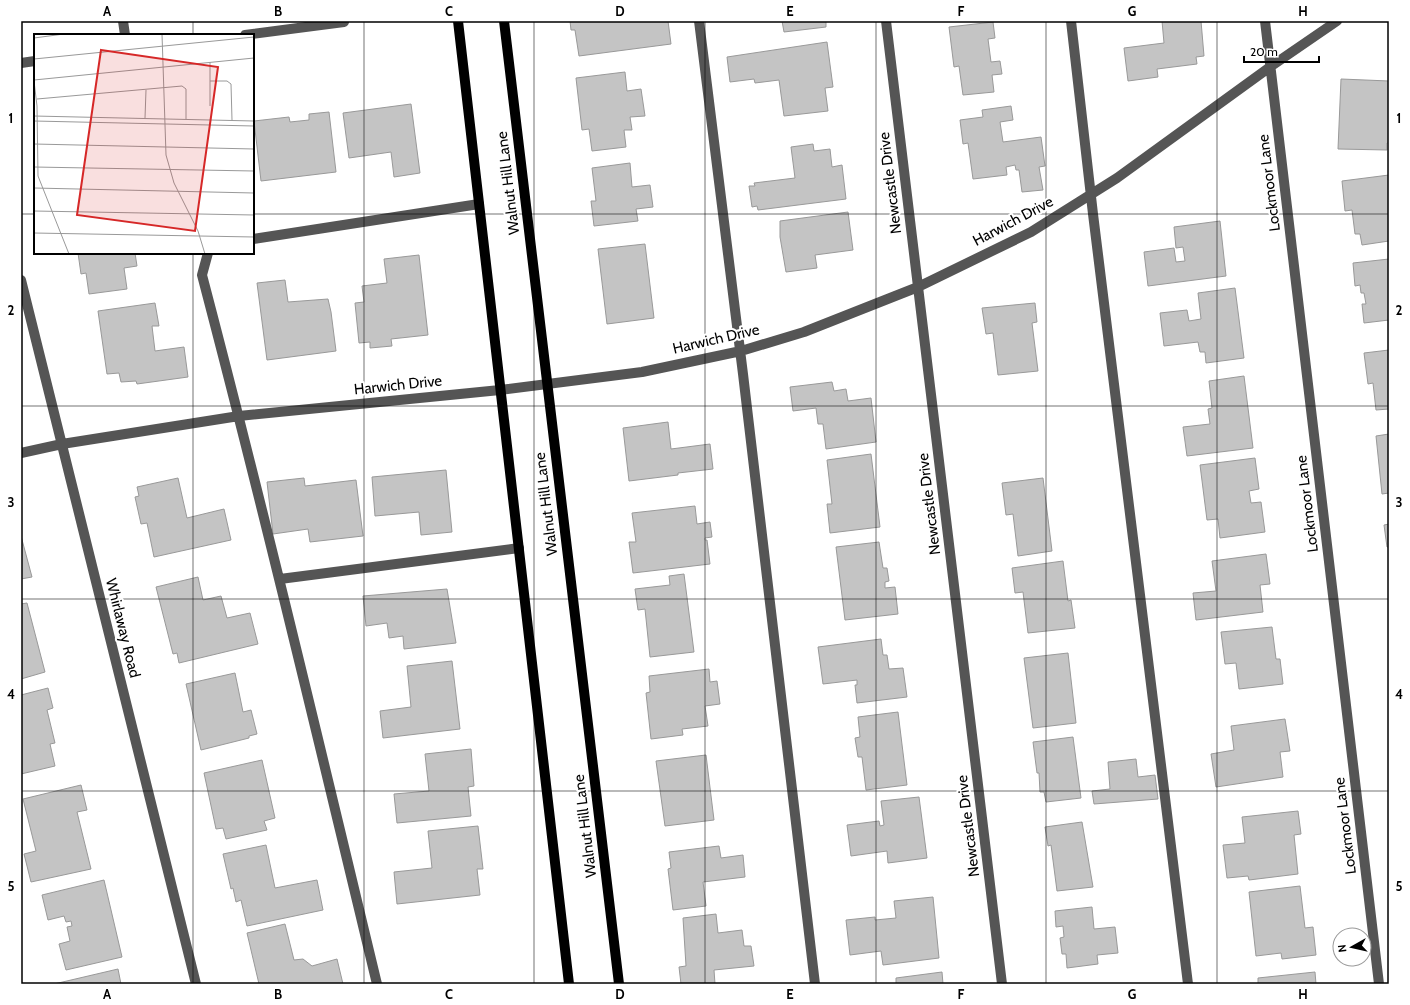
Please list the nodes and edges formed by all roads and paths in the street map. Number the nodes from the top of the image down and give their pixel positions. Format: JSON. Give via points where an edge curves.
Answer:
{"nodes":[{"id":1,"x":123,"y":21,"type":"edge"},
{"id":2,"x":458,"y":21,"type":"edge"},
{"id":3,"x":504,"y":21,"type":"edge"},
{"id":4,"x":699,"y":21,"type":"edge"},
{"id":5,"x":886,"y":21,"type":"edge"},
{"id":6,"x":1071,"y":21,"type":"edge"},
{"id":7,"x":1265,"y":21,"type":"edge"},
{"id":8,"x":1337,"y":21,"type":"edge"},
{"id":9,"x":344,"y":22,"type":"dead end"},
{"id":10,"x":125,"y":34,"type":"edge"},
{"id":11,"x":253,"y":34,"type":"edge"},
{"id":12,"x":34,"y":61,"type":"edge"},
{"id":13,"x":21,"y":63,"type":"edge"},
{"id":14,"x":1270,"y":67,"type":"junction"},
{"id":15,"x":1091,"y":194,"type":"junction"},
{"id":16,"x":479,"y":204,"type":"junction"},
{"id":17,"x":254,"y":239,"type":"edge"},
{"id":18,"x":208,"y":254,"type":"edge"},
{"id":19,"x":21,"y":280,"type":"edge"},
{"id":20,"x":918,"y":287,"type":"junction"},
{"id":21,"x":741,"y":350,"type":"junction"},
{"id":22,"x":547,"y":384,"type":"junction"},
{"id":23,"x":500,"y":390,"type":"junction"},
{"id":24,"x":239,"y":416,"type":"junction"},
{"id":25,"x":62,"y":444,"type":"junction"},
{"id":26,"x":21,"y":453,"type":"edge"},
{"id":27,"x":519,"y":548,"type":"junction"},
{"id":28,"x":280,"y":578,"type":"junction"},
{"id":29,"x":196,"y":984,"type":"edge"},
{"id":30,"x":377,"y":984,"type":"edge"},
{"id":31,"x":569,"y":984,"type":"edge"},
{"id":32,"x":619,"y":984,"type":"edge"},
{"id":33,"x":815,"y":984,"type":"edge"},
{"id":34,"x":1002,"y":984,"type":"edge"},
{"id":35,"x":1188,"y":984,"type":"edge"},
{"id":36,"x":1379,"y":984,"type":"edge"}],
"edges":[{"from":1,"to":10,"type":"street"},
{"from":2,"to":16,"type":"main road","name":"Walnut Hill Lane"},
{"from":3,"to":22,"type":"main road","name":"Walnut Hill Lane"},
{"from":4,"to":21,"type":"street"},
{"from":5,"to":20,"type":"street","name":"Newcastle Drive"},
{"from":6,"to":15,"type":"street"},
{"from":7,"to":14,"type":"street","name":"Lockmoor Lane"},
{"from":8,"to":14,"type":"street","name":"Harwich Drive"},
{"from":9,"to":11,"type":"street"},
{"from":12,"to":13,"type":"street"},
{"from":14,"to":15,"type":"street","name":"Harwich Drive"},
{"from":14,"to":36,"type":"street","name":"Lockmoor Lane"},
{"from":15,"to":20,"type":"street","name":"Harwich Drive","via":[[1030,232]]},
{"from":15,"to":35,"type":"street"},
{"from":16,"to":17,"type":"street"},
{"from":16,"to":23,"type":"main road","name":"Walnut Hill Lane"},
{"from":18,"to":24,"type":"street","via":[[202,275]]},
{"from":19,"to":25,"type":"street","name":"Whirlaway Road"},
{"from":20,"to":21,"type":"street","name":"Harwich Drive","via":[[804,332]]},
{"from":20,"to":34,"type":"street","name":"Newcastle Drive"},
{"from":21,"to":22,"type":"street","name":"Harwich Drive","via":[[642,372]]},
{"from":21,"to":33,"type":"street"},
{"from":22,"to":23,"type":"street","name":"Harwich Drive"},
{"from":22,"to":32,"type":"main road","name":"Walnut Hill Lane"},
{"from":23,"to":24,"type":"street","name":"Harwich Drive"},
{"from":23,"to":27,"type":"main road","name":"Walnut Hill Lane"},
{"from":24,"to":25,"type":"street","name":"Harwich Drive"},
{"from":24,"to":28,"type":"street"},
{"from":25,"to":26,"type":"street","name":"Harwich Drive"},
{"from":25,"to":29,"type":"street","name":"Whirlaway Road"},
{"from":27,"to":28,"type":"street"},
{"from":27,"to":31,"type":"main road","name":"Walnut Hill Lane"},
{"from":28,"to":30,"type":"street"}]}
